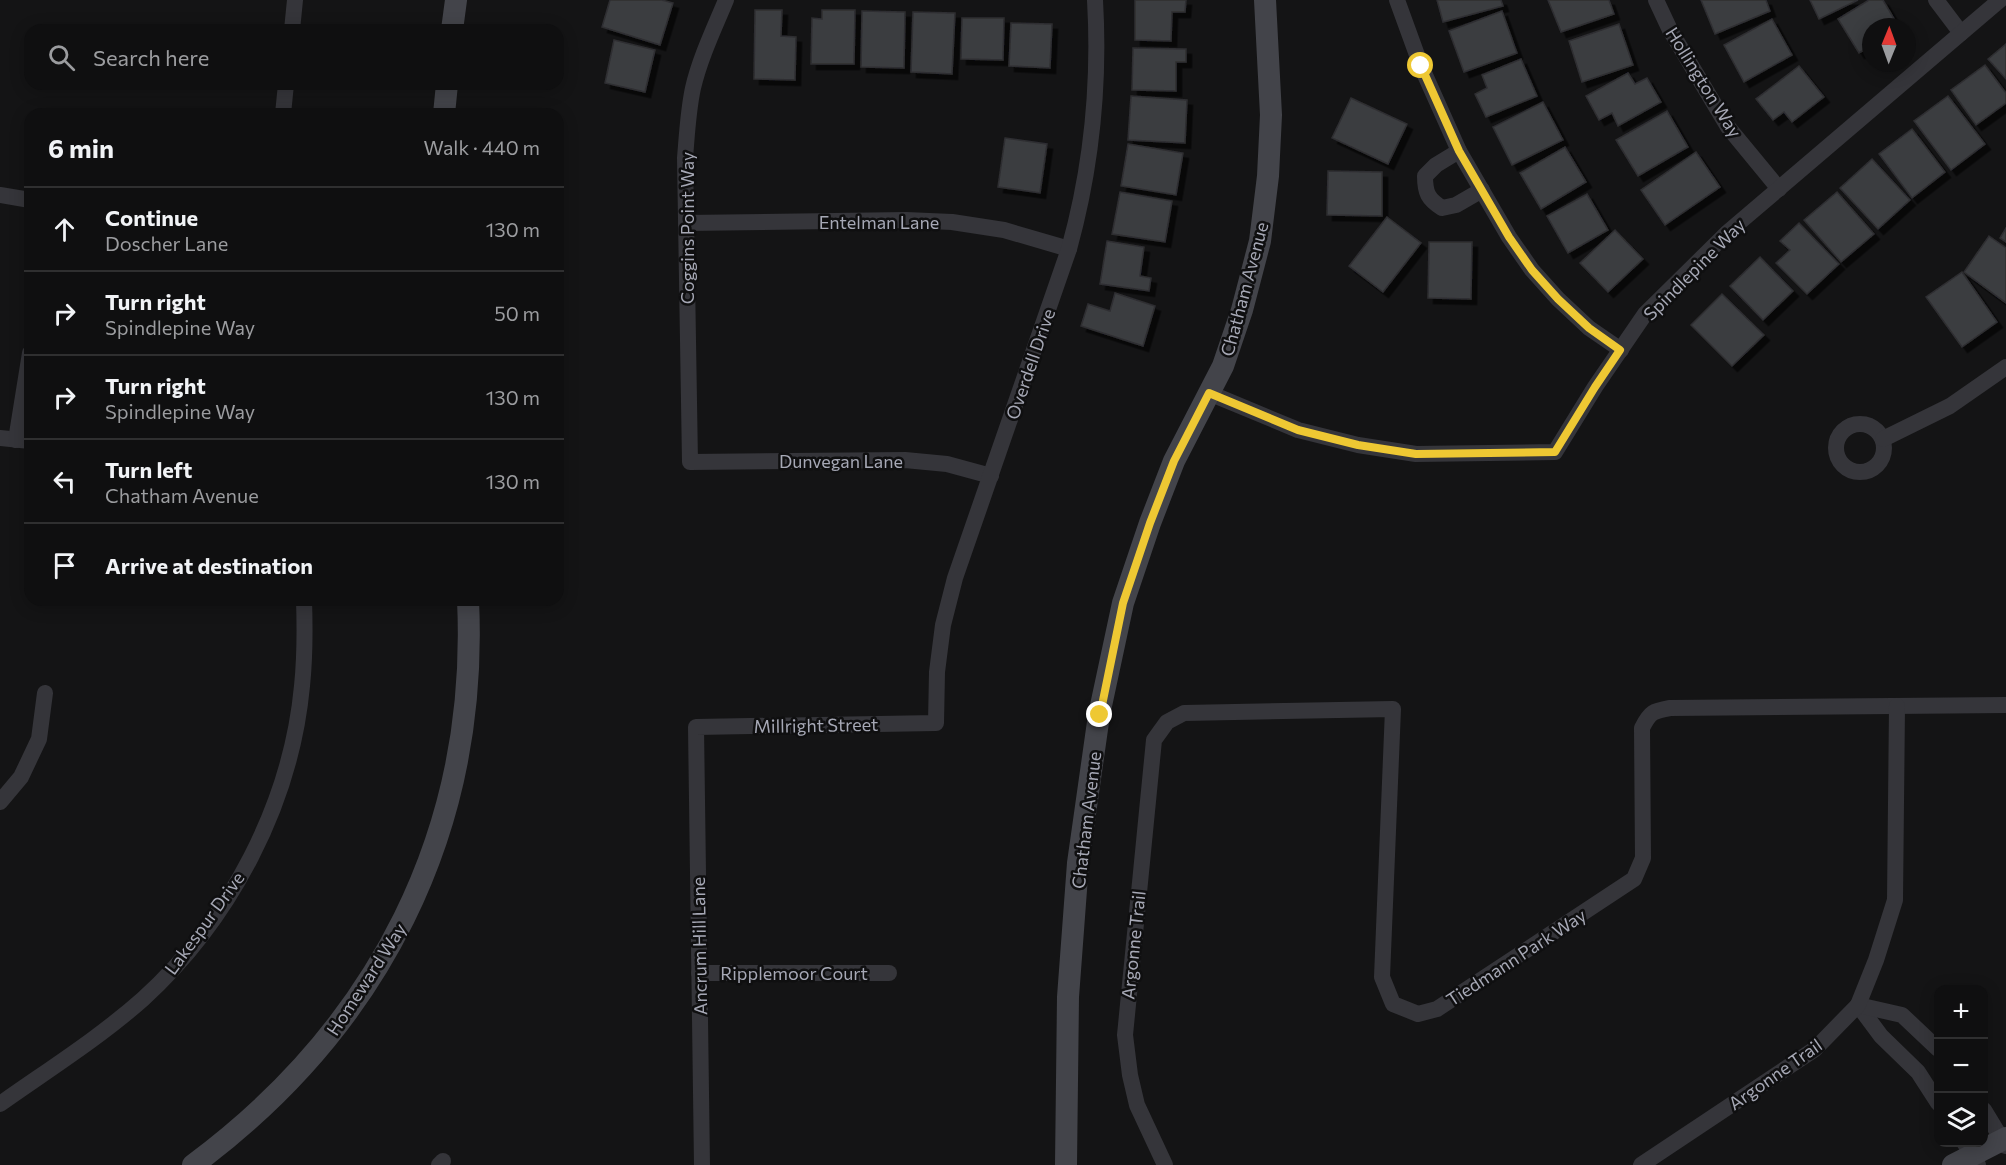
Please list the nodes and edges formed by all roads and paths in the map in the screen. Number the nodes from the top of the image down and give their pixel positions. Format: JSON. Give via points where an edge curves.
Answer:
{"nodes":[{"id":1,"x":295,"y":0,"type":"edge"},
{"id":2,"x":456,"y":0,"type":"edge"},
{"id":3,"x":726,"y":0,"type":"edge"},
{"id":4,"x":1095,"y":0,"type":"edge"},
{"id":5,"x":1265,"y":0,"type":"edge"},
{"id":6,"x":1397,"y":0,"type":"edge"},
{"id":7,"x":1656,"y":0,"type":"edge"},
{"id":8,"x":1936,"y":0,"type":"edge"},
{"id":9,"x":2000,"y":0,"type":"edge"},
{"id":10,"x":293,"y":24,"type":"edge"},
{"id":11,"x":453,"y":24,"type":"edge"},
{"id":12,"x":1961,"y":33,"type":"junction"},
{"id":13,"x":285,"y":90,"type":"edge"},
{"id":14,"x":446,"y":90,"type":"edge"},
{"id":15,"x":284,"y":108,"type":"edge"},
{"id":16,"x":445,"y":108,"type":"edge"},
{"id":17,"x":1459,"y":151,"type":"junction"},
{"id":18,"x":1779,"y":189,"type":"junction"},
{"id":19,"x":1482,"y":190,"type":"junction"},
{"id":20,"x":0,"y":195,"type":"edge"},
{"id":21,"x":24,"y":199,"type":"edge"},
{"id":22,"x":686,"y":223,"type":"junction"},
{"id":23,"x":1070,"y":249,"type":"junction"},
{"id":24,"x":1620,"y":350,"type":"junction"},
{"id":25,"x":2006,"y":368,"type":"edge"},
{"id":26,"x":24,"y":388,"type":"edge"},
{"id":27,"x":1209,"y":393,"type":"junction"},
{"id":28,"x":1882,"y":439,"type":"dead end"},
{"id":29,"x":15,"y":440,"type":"edge"},
{"id":30,"x":690,"y":462,"type":"joint"},
{"id":31,"x":991,"y":476,"type":"junction"},
{"id":32,"x":304,"y":606,"type":"edge"},
{"id":33,"x":468,"y":606,"type":"edge"},
{"id":34,"x":45,"y":693,"type":"dead end"},
{"id":35,"x":2006,"y":705,"type":"edge"},
{"id":36,"x":1897,"y":706,"type":"junction"},
{"id":37,"x":1167,"y":722,"type":"joint"},
{"id":38,"x":936,"y":723,"type":"joint"},
{"id":39,"x":696,"y":727,"type":"joint"},
{"id":40,"x":0,"y":802,"type":"edge"},
{"id":41,"x":699,"y":973,"type":"junction"},
{"id":42,"x":890,"y":973,"type":"dead end"},
{"id":43,"x":1858,"y":1005,"type":"junction"},
{"id":44,"x":1934,"y":1045,"type":"edge"},
{"id":45,"x":1934,"y":1097,"type":"edge"},
{"id":46,"x":0,"y":1104,"type":"edge"},
{"id":47,"x":1988,"y":1117,"type":"edge"},
{"id":48,"x":2005,"y":1141,"type":"edge"},
{"id":49,"x":1967,"y":1157,"type":"edge"},
{"id":50,"x":193,"y":1165,"type":"edge"},
{"id":51,"x":702,"y":1165,"type":"edge"},
{"id":52,"x":1066,"y":1165,"type":"edge"},
{"id":53,"x":1165,"y":1165,"type":"edge"},
{"id":54,"x":1641,"y":1165,"type":"edge"}],
"edges":[{"from":1,"to":10,"type":"street"},
{"from":2,"to":11,"type":"street"},
{"from":3,"to":22,"type":"street","name":"Coggins Point Way","via":[[693,88],[685,158]]},
{"from":4,"to":23,"type":"street","name":"Overdell Drive","via":[[1096,95],[1090,159]]},
{"from":5,"to":27,"type":"street","name":"Chatham Avenue","via":[[1271,115],[1260,241],[1242,310],[1223,366]]},
{"from":6,"to":17,"type":"street"},
{"from":7,"to":18,"type":"street","name":"Hollington Way","via":[[1728,127]]},
{"from":8,"to":12,"type":"street"},
{"from":9,"to":12,"type":"street","name":"Spindlepine Way"},
{"from":12,"to":18,"type":"street","name":"Spindlepine Way"},
{"from":13,"to":15,"type":"street"},
{"from":14,"to":16,"type":"street"},
{"from":17,"to":19,"type":"street"},
{"from":17,"to":19,"type":"street","via":[[1425,176],[1425,190],[1431,201],[1442,207],[1456,205]]},
{"from":18,"to":24,"type":"street","name":"Spindlepine Way","via":[[1685,273],[1646,314]]},
{"from":19,"to":24,"type":"street","via":[[1532,270],[1589,328]]},
{"from":20,"to":21,"type":"street"},
{"from":22,"to":23,"type":"street","name":"Entelman Lane","via":[[952,222],[1004,230]]},
{"from":22,"to":30,"type":"street","name":"Coggins Point Way"},
{"from":23,"to":31,"type":"street","name":"Overdell Drive"},
{"from":24,"to":27,"type":"street","name":"Spindlepine Way","via":[[1555,452],[1416,454],[1358,445],[1298,430]]},
{"from":25,"to":28,"type":"street","via":[[1950,406]]},
{"from":26,"to":29,"type":"street"},
{"from":27,"to":52,"type":"street","name":"Chatham Avenue","via":[[1174,461],[1123,603],[1100,715],[1077,874],[1068,997]]},
{"from":30,"to":31,"type":"street","name":"Dunvegan Lane","via":[[904,460],[947,464]]},
{"from":31,"to":38,"type":"street","name":"Overdell Drive","via":[[943,625]]},
{"from":32,"to":46,"type":"street","name":"Lakespur Drive","via":[[305,644],[296,730],[272,809],[231,893],[170,972],[142,1000]]},
{"from":33,"to":50,"type":"street","name":"Homeward Way","via":[[469,676],[455,771],[439,833],[404,920],[381,962],[328,1038],[254,1117]]},
{"from":34,"to":40,"type":"street","via":[[39,739],[21,777]]},
{"from":35,"to":36,"type":"street","name":"Tiedmann Park Way"},
{"from":36,"to":37,"type":"street","name":"Tiedmann Park Way","via":[[1655,710],[1642,728],[1643,858],[1634,879],[1437,1009],[1418,1014],[1393,1004],[1382,977],[1393,710],[1184,713]]},
{"from":36,"to":43,"type":"street","name":"Argonne Trail","via":[[1895,900]]},
{"from":37,"to":53,"type":"street","name":"Argonne Trail","via":[[1154,740],[1125,1035],[1137,1105]]},
{"from":38,"to":39,"type":"street","name":"Millright Street"},
{"from":39,"to":41,"type":"street","name":"Ancrum Hill Lane"},
{"from":41,"to":42,"type":"street","name":"Ripplemoor Court"},
{"from":41,"to":51,"type":"street","name":"Ancrum Hill Lane"},
{"from":43,"to":44,"type":"street","via":[[1902,1015]]},
{"from":43,"to":45,"type":"street","via":[[1881,1036],[1918,1072]]},
{"from":43,"to":54,"type":"street","name":"Argonne Trail","via":[[1815,1049]]},
{"from":47,"to":48,"type":"street"},
{"from":48,"to":49,"type":"street"}]}
